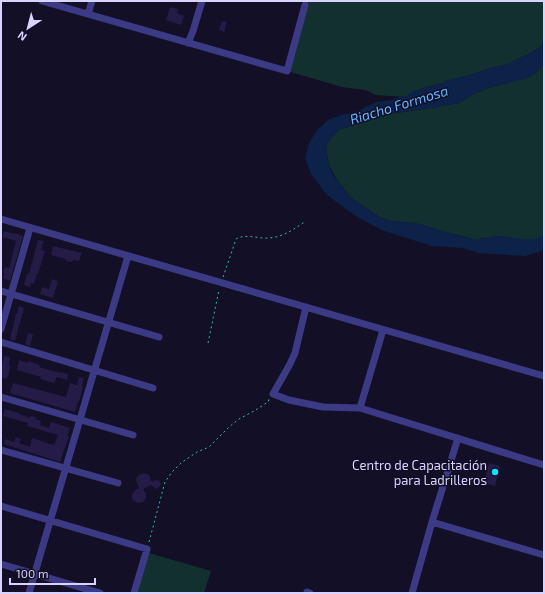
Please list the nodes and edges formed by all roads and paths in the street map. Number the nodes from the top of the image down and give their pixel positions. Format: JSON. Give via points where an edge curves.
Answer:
{"nodes":[{"id":1,"x":42,"y":1,"type":"edge"},
{"id":2,"x":92,"y":1,"type":"edge"},
{"id":3,"x":202,"y":1,"type":"edge"},
{"id":4,"x":305,"y":5,"type":"dead end"},
{"id":5,"x":88,"y":14,"type":"junction"},
{"id":6,"x":188,"y":43,"type":"junction"},
{"id":7,"x":1,"y":219,"type":"edge"},
{"id":8,"x":306,"y":221,"type":"dead end"},
{"id":9,"x":30,"y":228,"type":"junction"},
{"id":10,"x":128,"y":256,"type":"junction"},
{"id":11,"x":220,"y":283,"type":"junction"},
{"id":12,"x":1,"y":291,"type":"edge"},
{"id":13,"x":11,"y":294,"type":"junction"},
{"id":14,"x":306,"y":308,"type":"junction"},
{"id":15,"x":108,"y":322,"type":"junction"},
{"id":16,"x":1,"y":329,"type":"edge"},
{"id":17,"x":383,"y":330,"type":"junction"},
{"id":18,"x":159,"y":337,"type":"dead end"},
{"id":19,"x":1,"y":342,"type":"edge"},
{"id":20,"x":208,"y":343,"type":"dead end"},
{"id":21,"x":94,"y":370,"type":"junction"},
{"id":22,"x":544,"y":376,"type":"edge"},
{"id":23,"x":153,"y":388,"type":"dead end"},
{"id":24,"x":273,"y":394,"type":"junction"},
{"id":25,"x":1,"y":397,"type":"edge"},
{"id":26,"x":360,"y":408,"type":"junction"},
{"id":27,"x":80,"y":420,"type":"junction"},
{"id":28,"x":133,"y":435,"type":"dead end"},
{"id":29,"x":458,"y":438,"type":"junction"},
{"id":30,"x":1,"y":450,"type":"edge"},
{"id":31,"x":544,"y":465,"type":"edge"},
{"id":32,"x":66,"y":468,"type":"junction"},
{"id":33,"x":118,"y":484,"type":"dead end"},
{"id":34,"x":1,"y":506,"type":"edge"},
{"id":35,"x":50,"y":520,"type":"junction"},
{"id":36,"x":432,"y":522,"type":"junction"},
{"id":37,"x":147,"y":549,"type":"junction"},
{"id":38,"x":544,"y":555,"type":"edge"},
{"id":39,"x":1,"y":564,"type":"edge"},
{"id":40,"x":35,"y":574,"type":"junction"},
{"id":41,"x":29,"y":593,"type":"edge"},
{"id":42,"x":100,"y":593,"type":"edge"},
{"id":43,"x":134,"y":593,"type":"edge"},
{"id":44,"x":412,"y":593,"type":"edge"}],
"edges":[{"from":1,"to":5,"type":"street"},
{"from":2,"to":5,"type":"street"},
{"from":3,"to":6,"type":"street"},
{"from":4,"to":6,"type":"street","via":[[287,71]]},
{"from":5,"to":6,"type":"street"},
{"from":7,"to":9,"type":"street"},
{"from":8,"to":11,"type":"path","via":[[280,236],[237,238]]},
{"from":9,"to":10,"type":"street"},
{"from":9,"to":13,"type":"street"},
{"from":10,"to":11,"type":"street"},
{"from":10,"to":15,"type":"street"},
{"from":11,"to":14,"type":"street"},
{"from":11,"to":20,"type":"path"},
{"from":12,"to":13,"type":"street"},
{"from":13,"to":15,"type":"street"},
{"from":13,"to":16,"type":"street"},
{"from":14,"to":17,"type":"street"},
{"from":14,"to":24,"type":"street","via":[[290,364]]},
{"from":15,"to":18,"type":"street"},
{"from":15,"to":21,"type":"street"},
{"from":17,"to":22,"type":"street"},
{"from":17,"to":26,"type":"street"},
{"from":19,"to":21,"type":"street"},
{"from":21,"to":23,"type":"street"},
{"from":21,"to":27,"type":"street"},
{"from":24,"to":26,"type":"street","via":[[323,407]]},
{"from":24,"to":37,"type":"path","via":[[268,402],[239,419],[209,447],[181,463],[172,472],[165,482]]},
{"from":25,"to":27,"type":"street"},
{"from":26,"to":29,"type":"street"},
{"from":27,"to":28,"type":"street"},
{"from":27,"to":32,"type":"street"},
{"from":29,"to":31,"type":"street"},
{"from":29,"to":36,"type":"street"},
{"from":30,"to":32,"type":"street"},
{"from":32,"to":33,"type":"street"},
{"from":32,"to":35,"type":"street"},
{"from":34,"to":35,"type":"street"},
{"from":35,"to":37,"type":"street"},
{"from":35,"to":40,"type":"street"},
{"from":36,"to":38,"type":"street"},
{"from":36,"to":44,"type":"street"},
{"from":37,"to":43,"type":"street"},
{"from":39,"to":40,"type":"street"},
{"from":40,"to":41,"type":"street"},
{"from":40,"to":42,"type":"street"}]}
